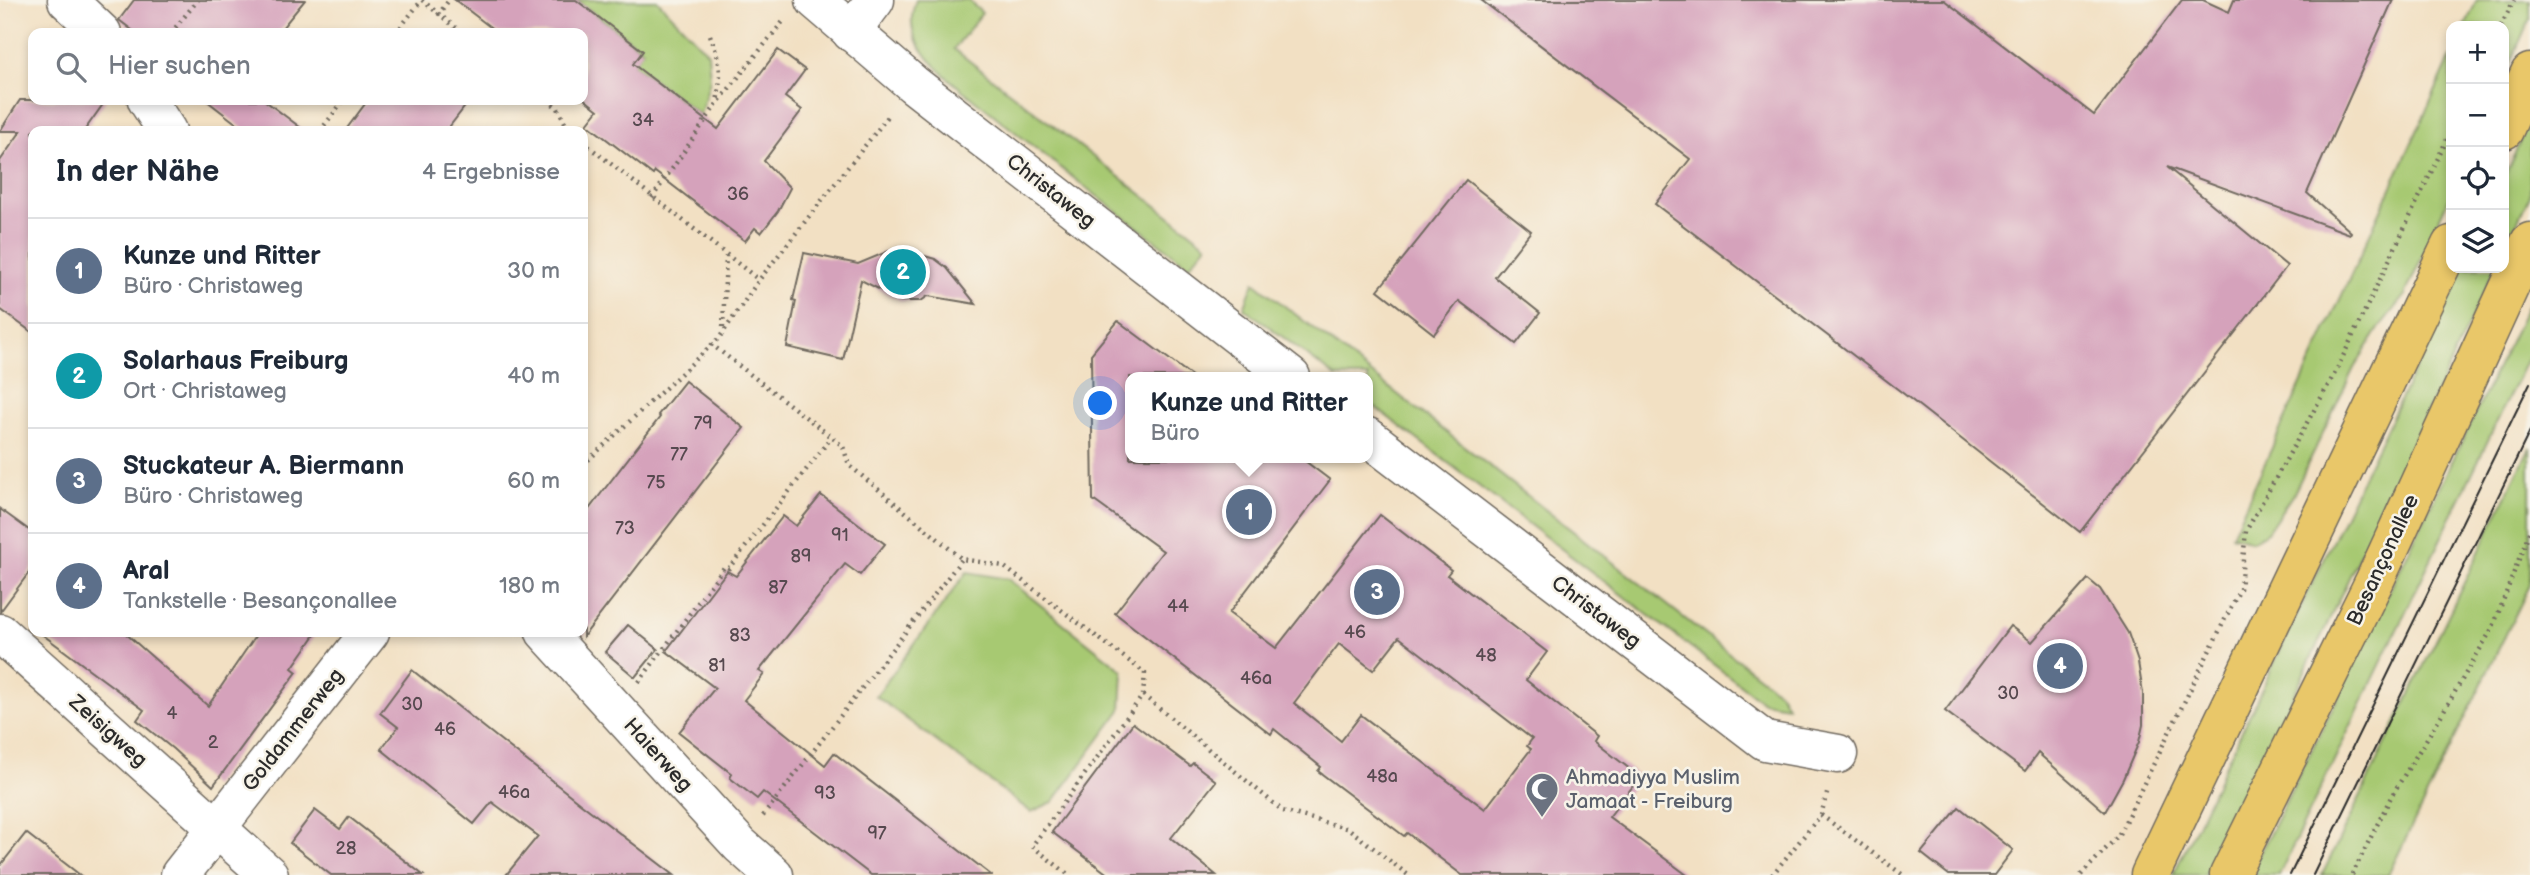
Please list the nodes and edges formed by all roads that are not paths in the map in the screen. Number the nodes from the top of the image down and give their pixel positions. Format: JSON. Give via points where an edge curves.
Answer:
{"nodes":[{"id":1,"x":67,"y":0,"type":"edge"},
{"id":2,"x":876,"y":0,"type":"edge"},
{"id":3,"x":803,"y":5,"type":"edge"},
{"id":4,"x":97,"y":28,"type":"edge"},
{"id":5,"x":851,"y":32,"type":"junction"},
{"id":6,"x":2530,"y":73,"type":"edge"},
{"id":7,"x":150,"y":105,"type":"edge"},
{"id":8,"x":2509,"y":119,"type":"edge"},
{"id":9,"x":164,"y":126,"type":"edge"},
{"id":10,"x":2530,"y":242,"type":"edge"},
{"id":11,"x":2446,"y":255,"type":"edge"},
{"id":12,"x":1285,"y":372,"type":"edge"},
{"id":13,"x":1373,"y":441,"type":"edge"},
{"id":14,"x":0,"y":633,"type":"edge"},
{"id":15,"x":366,"y":637,"type":"edge"},
{"id":16,"x":550,"y":637,"type":"edge"},
{"id":17,"x":1838,"y":754,"type":"road end"},
{"id":18,"x":216,"y":829,"type":"junction"},
{"id":19,"x":180,"y":875,"type":"edge"},
{"id":20,"x":269,"y":875,"type":"edge"},
{"id":21,"x":774,"y":875,"type":"edge"},
{"id":22,"x":2150,"y":875,"type":"edge"},
{"id":23,"x":2229,"y":875,"type":"edge"}],
"edges":[{"from":1,"to":4,"type":"street"},
{"from":2,"to":5,"type":"street"},
{"from":3,"to":5,"type":"street","name":"Christaweg"},
{"from":5,"to":12,"type":"street","name":"Christaweg"},
{"from":6,"to":8,"type":"main road"},
{"from":7,"to":9,"type":"street"},
{"from":10,"to":23,"type":"main road","name":"Besançonallee","via":[[2375,580]]},
{"from":11,"to":22,"type":"main road"},
{"from":13,"to":17,"type":"street","name":"Christaweg","via":[[1765,741]]},
{"from":14,"to":18,"type":"street","name":"Zeisigweg"},
{"from":15,"to":18,"type":"street","name":"Goldammerweg"},
{"from":16,"to":21,"type":"street","name":"Haierweg","via":[[740,845]]},
{"from":18,"to":19,"type":"street","name":"Goldammerweg"},
{"from":18,"to":20,"type":"street"}]}
